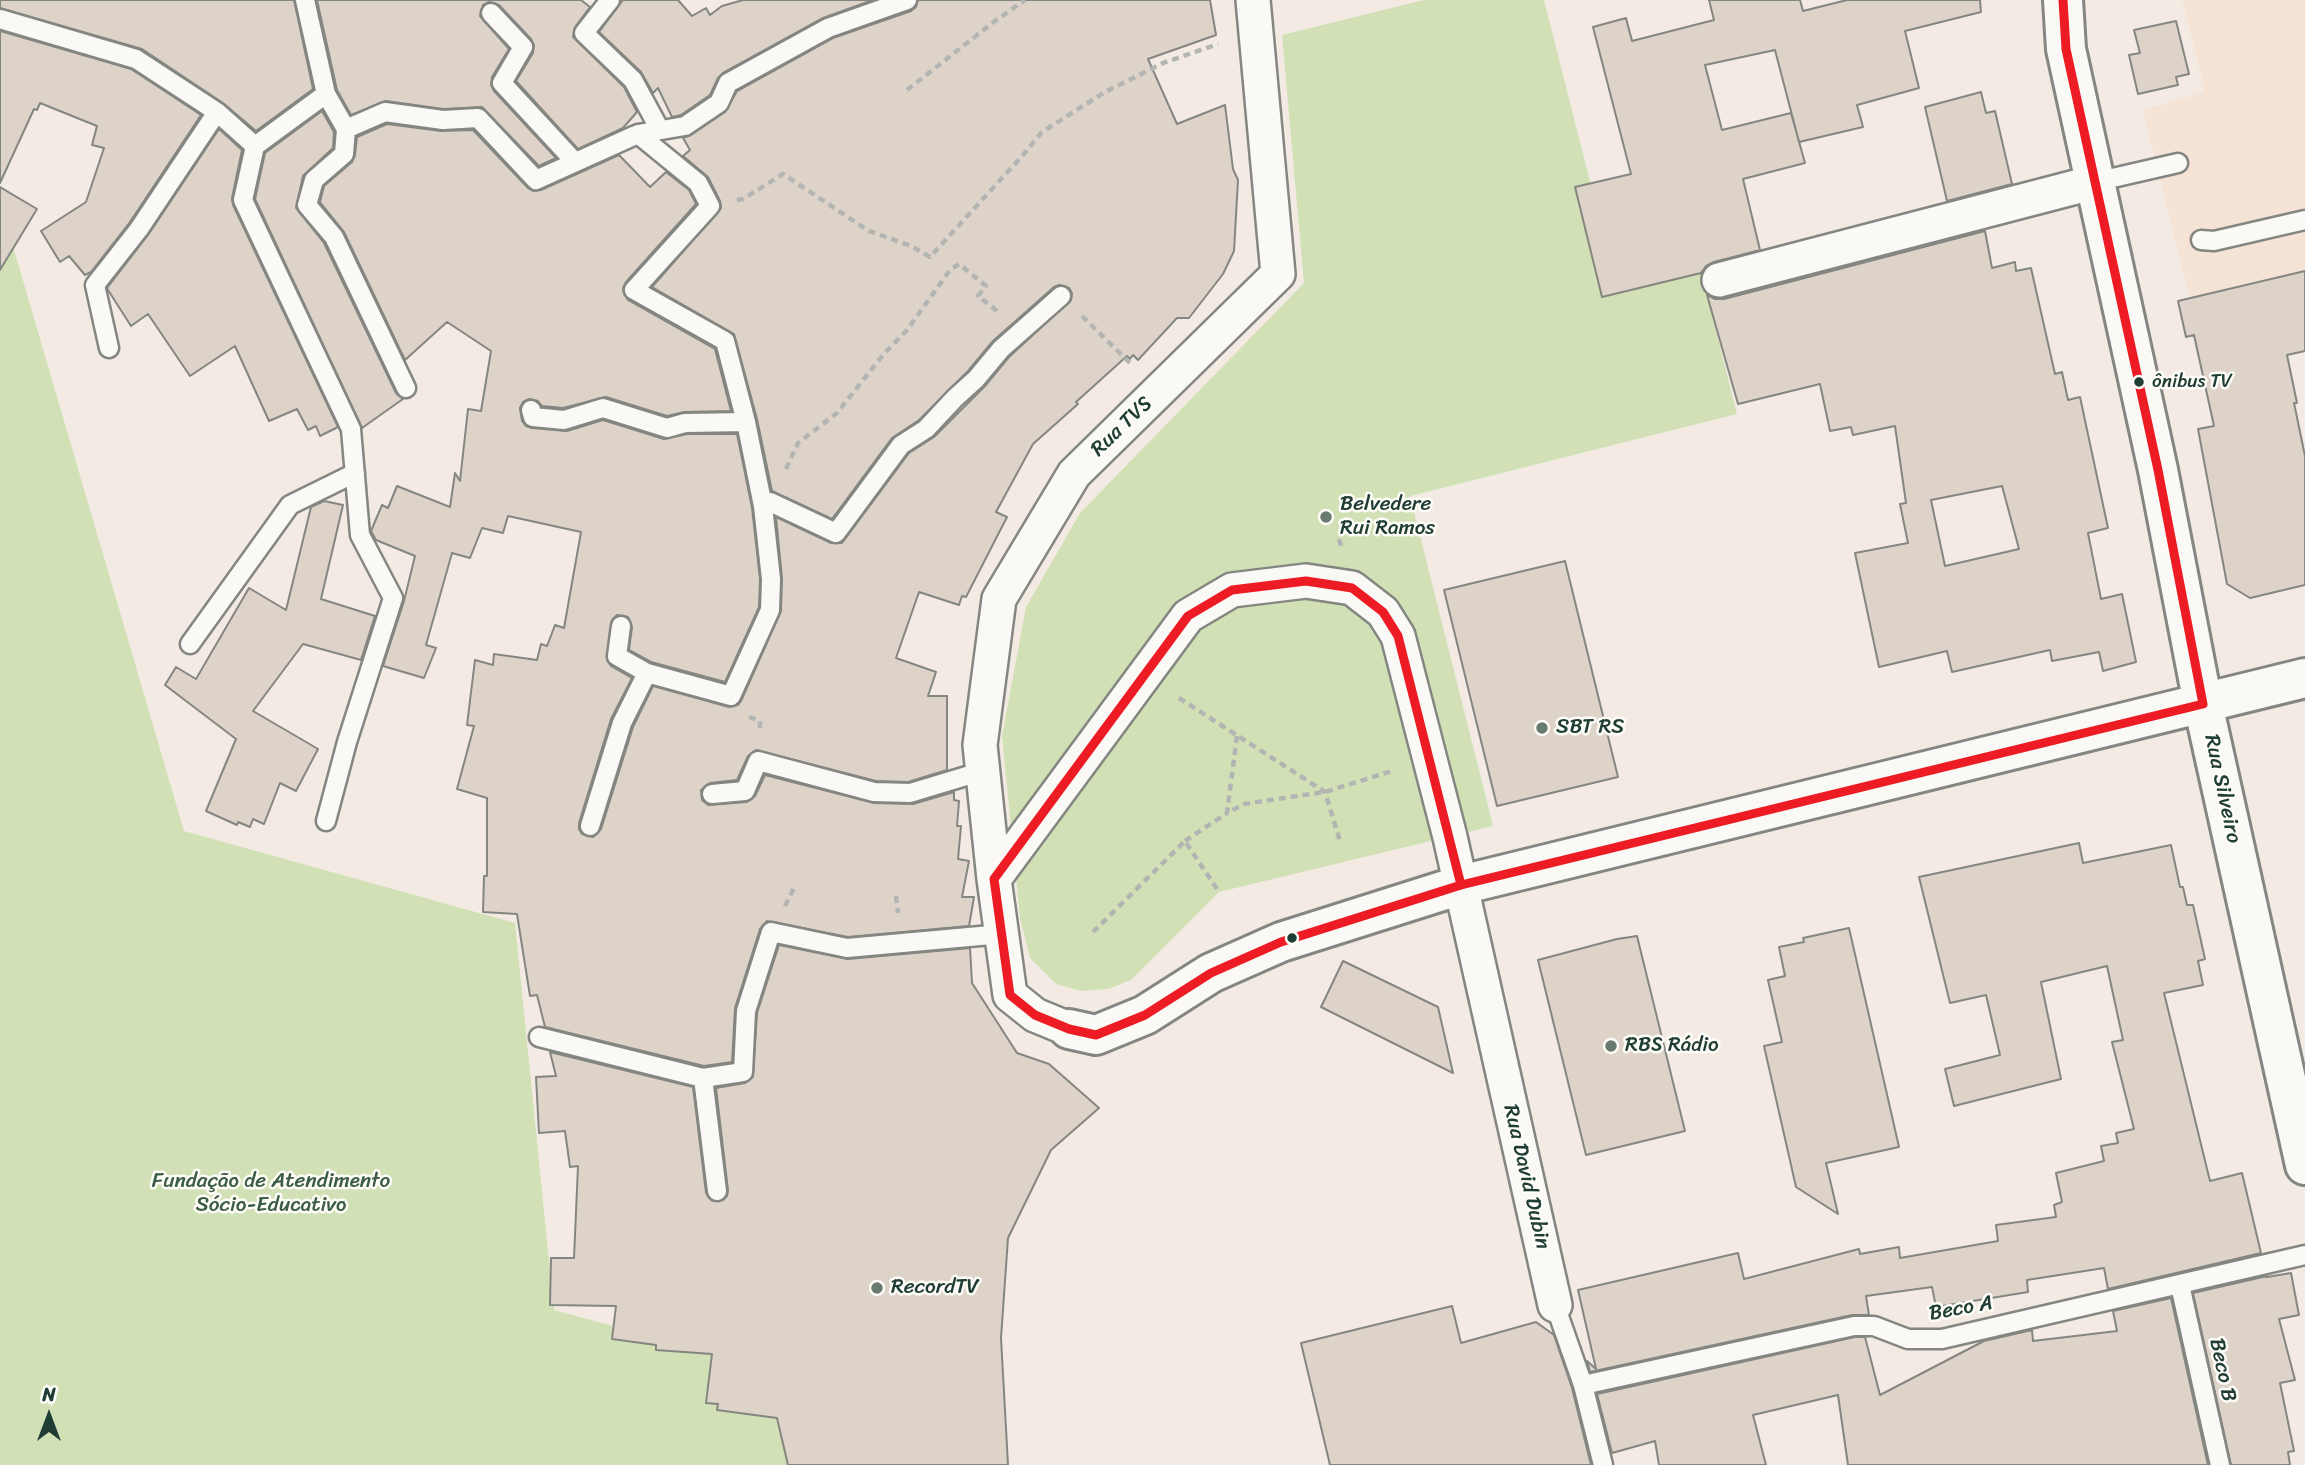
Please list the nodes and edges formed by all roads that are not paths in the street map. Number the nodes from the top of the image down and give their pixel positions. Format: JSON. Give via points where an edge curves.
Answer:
{"nodes":[{"id":1,"x":305,"y":0,"type":"edge"},
{"id":2,"x":610,"y":0,"type":"edge"},
{"id":3,"x":906,"y":0,"type":"edge"},
{"id":4,"x":2063,"y":0,"type":"edge"},
{"id":5,"x":491,"y":13,"type":"dead end"},
{"id":6,"x":1254,"y":15,"type":"edge"},
{"id":7,"x":0,"y":19,"type":"edge"},
{"id":8,"x":326,"y":94,"type":"junction"},
{"id":9,"x":217,"y":112,"type":"junction"},
{"id":10,"x":346,"y":130,"type":"junction"},
{"id":11,"x":660,"y":130,"type":"junction"},
{"id":12,"x":638,"y":134,"type":"junction"},
{"id":13,"x":255,"y":146,"type":"junction"},
{"id":14,"x":575,"y":162,"type":"junction"},
{"id":15,"x":2178,"y":163,"type":"dead end"},
{"id":16,"x":2095,"y":183,"type":"junction"},
{"id":17,"x":2305,"y":220,"type":"edge"},
{"id":18,"x":2201,"y":240,"type":"dead end"},
{"id":19,"x":1719,"y":280,"type":"dead end"},
{"id":20,"x":1061,"y":296,"type":"road end"},
{"id":21,"x":109,"y":348,"type":"dead end"},
{"id":22,"x":406,"y":388,"type":"dead end"},
{"id":23,"x":531,"y":410,"type":"dead end"},
{"id":24,"x":746,"y":422,"type":"junction"},
{"id":25,"x":355,"y":473,"type":"junction"},
{"id":26,"x":767,"y":504,"type":"junction"},
{"id":27,"x":621,"y":626,"type":"dead end"},
{"id":28,"x":190,"y":644,"type":"dead end"},
{"id":29,"x":647,"y":673,"type":"junction"},
{"id":30,"x":2305,"y":678,"type":"edge"},
{"id":31,"x":2203,"y":704,"type":"junction"},
{"id":32,"x":983,"y":771,"type":"junction"},
{"id":33,"x":712,"y":794,"type":"dead end"},
{"id":34,"x":326,"y":821,"type":"dead end"},
{"id":35,"x":590,"y":826,"type":"dead end"},
{"id":36,"x":994,"y":878,"type":"junction"},
{"id":37,"x":1461,"y":886,"type":"junction"},
{"id":38,"x":1002,"y":934,"type":"junction"},
{"id":39,"x":1069,"y":1029,"type":"joint"},
{"id":40,"x":539,"y":1037,"type":"dead end"},
{"id":41,"x":703,"y":1078,"type":"junction"},
{"id":42,"x":2305,"y":1165,"type":"edge"},
{"id":43,"x":717,"y":1191,"type":"dead end"},
{"id":44,"x":2305,"y":1255,"type":"edge"},
{"id":45,"x":2180,"y":1285,"type":"junction"},
{"id":46,"x":1555,"y":1305,"type":"joint"},
{"id":47,"x":1583,"y":1385,"type":"junction"},
{"id":48,"x":1603,"y":1465,"type":"edge"},
{"id":49,"x":2220,"y":1465,"type":"edge"}],
"edges":[{"from":1,"to":8,"type":"lane"},
{"from":2,"to":11,"type":"lane","via":[[584,33],[633,80]]},
{"from":3,"to":11,"type":"lane","via":[[828,28],[728,83],[719,103],[685,126]]},
{"from":4,"to":16,"type":"street","name":"Rua Silveiro","via":[[2066,49]]},
{"from":5,"to":14,"type":"lane","via":[[523,47],[502,83]]},
{"from":6,"to":32,"type":"street","name":"Rua TVS","via":[[1278,274],[1074,474],[999,599],[980,745]]},
{"from":7,"to":9,"type":"lane","via":[[136,59]]},
{"from":8,"to":10,"type":"lane"},
{"from":8,"to":13,"type":"lane"},
{"from":9,"to":13,"type":"lane"},
{"from":9,"to":21,"type":"lane","via":[[139,229],[95,285]]},
{"from":10,"to":14,"type":"lane","via":[[385,112],[443,120],[478,118],[536,180]]},
{"from":10,"to":22,"type":"lane","via":[[344,154],[314,180],[307,205],[334,237]]},
{"from":11,"to":12,"type":"lane"},
{"from":12,"to":14,"type":"lane"},
{"from":12,"to":24,"type":"lane","via":[[698,183],[710,206],[634,290],[725,341]]},
{"from":13,"to":25,"type":"lane","via":[[243,200],[351,429]]},
{"from":15,"to":16,"type":"lane"},
{"from":16,"to":19,"type":"street"},
{"from":16,"to":31,"type":"street","name":"Rua Silveiro"},
{"from":17,"to":18,"type":"lane"},
{"from":20,"to":26,"type":"lane","via":[[1001,349],[926,429],[901,444],[836,533]]},
{"from":23,"to":24,"type":"lane","via":[[533,417],[564,421],[603,408],[667,428],[685,423]]},
{"from":24,"to":26,"type":"lane"},
{"from":25,"to":28,"type":"lane","via":[[290,505]]},
{"from":25,"to":34,"type":"lane","via":[[360,535],[393,598]]},
{"from":26,"to":29,"type":"lane","via":[[770,610],[731,696]]},
{"from":27,"to":29,"type":"lane","via":[[617,656]]},
{"from":29,"to":35,"type":"lane","via":[[622,723]]},
{"from":30,"to":31,"type":"street"},
{"from":31,"to":37,"type":"street"},
{"from":31,"to":42,"type":"street","name":"Rua Silveiro"},
{"from":32,"to":33,"type":"lane","via":[[910,793],[874,792],[758,761],[744,791]]},
{"from":32,"to":36,"type":"street","name":"Rua TVS"},
{"from":36,"to":37,"type":"street","name":"Rua David Dubin","via":[[1188,616],[1231,590],[1306,581],[1352,588],[1383,612],[1398,636]]},
{"from":36,"to":38,"type":"street","name":"Rua TVS"},
{"from":37,"to":39,"type":"street","via":[[1281,942],[1211,973],[1145,1015],[1096,1035]]},
{"from":37,"to":46,"type":"street","name":"Rua David Dubin"},
{"from":38,"to":39,"type":"street","name":"Rua TVS","via":[[1010,995],[1035,1015]]},
{"from":38,"to":41,"type":"lane","via":[[847,948],[771,932],[746,1011],[743,1072]]},
{"from":40,"to":41,"type":"lane"},
{"from":41,"to":43,"type":"lane"},
{"from":44,"to":45,"type":"lane","name":"Beco A"},
{"from":45,"to":47,"type":"lane","name":"Beco A","via":[[1942,1339],[1908,1339],[1874,1326],[1854,1326]]},
{"from":45,"to":49,"type":"lane","name":"Beco B"},
{"from":46,"to":47,"type":"lane","name":"Rua David Dubin"},
{"from":47,"to":48,"type":"lane","name":"Rua David Dubin"}]}
